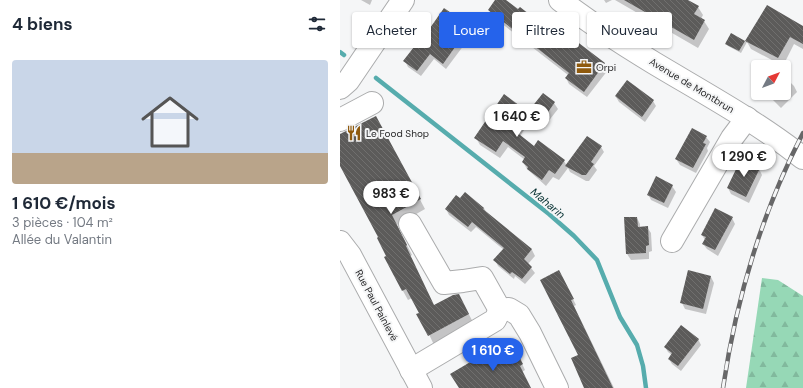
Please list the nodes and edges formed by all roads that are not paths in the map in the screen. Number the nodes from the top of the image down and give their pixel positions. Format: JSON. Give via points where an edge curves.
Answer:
{"nodes":[{"id":1,"x":403,"y":0,"type":"edge"},
{"id":2,"x":560,"y":0,"type":"edge"},
{"id":3,"x":340,"y":88,"type":"edge"},
{"id":4,"x":372,"y":103,"type":"dead end"},
{"id":5,"x":747,"y":118,"type":"junction"},
{"id":6,"x":340,"y":120,"type":"edge"},
{"id":7,"x":803,"y":158,"type":"edge"},
{"id":8,"x":410,"y":224,"type":"dead end"},
{"id":9,"x":672,"y":241,"type":"dead end"},
{"id":10,"x":340,"y":242,"type":"edge"},
{"id":11,"x":500,"y":310,"type":"junction"},
{"id":12,"x":416,"y":379,"type":"edge"},
{"id":13,"x":557,"y":388,"type":"edge"}],
"edges":[{"from":1,"to":3,"type":"street","via":[[348,81]]},
{"from":2,"to":5,"type":"street","name":"Avenue de Montbrun","via":[[605,32]]},
{"from":4,"to":6,"type":"street"},
{"from":5,"to":7,"type":"street","name":"Avenue de Montbrun"},
{"from":5,"to":9,"type":"street","via":[[732,138]]},
{"from":8,"to":11,"type":"street","via":[[444,283],[482,278]]},
{"from":10,"to":12,"type":"street","name":"Rue Paul Painlevé","via":[[350,255]]},
{"from":11,"to":12,"type":"street","via":[[495,320]]},
{"from":11,"to":13,"type":"street","via":[[509,309],[519,315]]}]}
